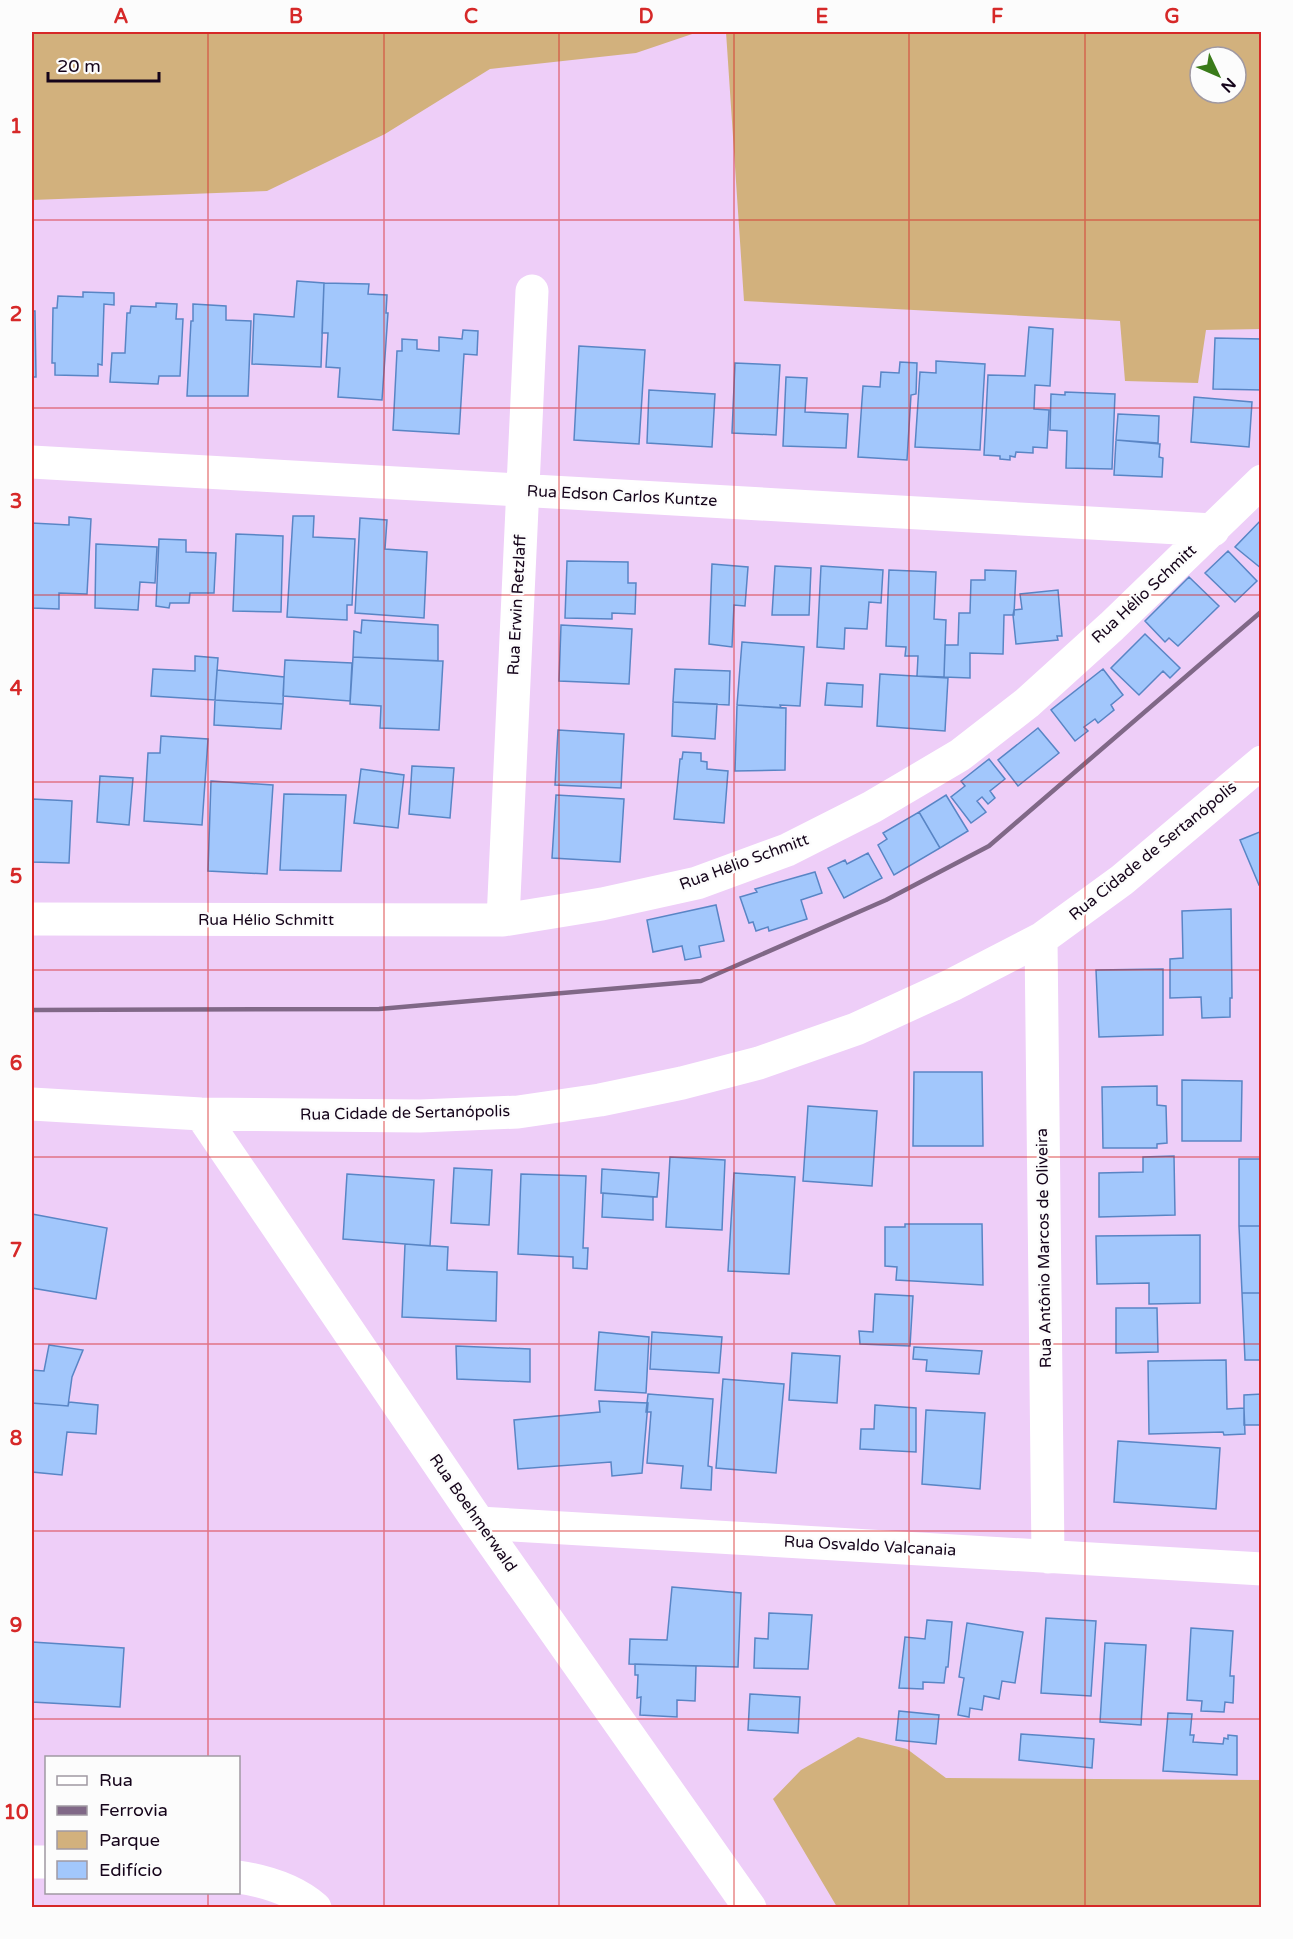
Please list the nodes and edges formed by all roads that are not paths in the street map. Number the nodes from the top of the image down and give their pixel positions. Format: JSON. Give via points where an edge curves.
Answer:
{"nodes":[{"id":1,"x":532,"y":291,"type":"dead end"},
{"id":2,"x":32,"y":462,"type":"edge"},
{"id":3,"x":1262,"y":481,"type":"edge"},
{"id":4,"x":523,"y":490,"type":"junction"},
{"id":5,"x":1213,"y":530,"type":"junction"},
{"id":6,"x":1262,"y":762,"type":"edge"},
{"id":7,"x":32,"y":919,"type":"edge"},
{"id":8,"x":503,"y":920,"type":"junction"},
{"id":9,"x":1041,"y":939,"type":"junction"},
{"id":10,"x":32,"y":1104,"type":"edge"},
{"id":11,"x":201,"y":1114,"type":"junction"},
{"id":12,"x":479,"y":1522,"type":"junction"},
{"id":13,"x":1048,"y":1557,"type":"junction"},
{"id":14,"x":1262,"y":1569,"type":"edge"},
{"id":15,"x":240,"y":1877,"type":"edge"},
{"id":16,"x":315,"y":1908,"type":"edge"},
{"id":17,"x":750,"y":1908,"type":"edge"}],
"edges":[{"from":1,"to":4,"type":"street","name":"Rua Erwin Retzlaff"},
{"from":2,"to":4,"type":"street","name":"Rua Edson Carlos Kuntze"},
{"from":3,"to":5,"type":"street","name":"Rua Hélio Schmitt"},
{"from":4,"to":5,"type":"street","name":"Rua Edson Carlos Kuntze"},
{"from":4,"to":8,"type":"street","name":"Rua Erwin Retzlaff"},
{"from":5,"to":8,"type":"street","name":"Rua Hélio Schmitt","via":[[1027,703],[960,755],[872,807],[787,849],[697,883]]},
{"from":6,"to":9,"type":"street","name":"Rua Cidade de Sertanópolis","via":[[1122,880]]},
{"from":7,"to":8,"type":"street","name":"Rua Hélio Schmitt"},
{"from":9,"to":11,"type":"street","name":"Rua Cidade de Sertanópolis","via":[[856,1029],[759,1063],[612,1098],[518,1112],[420,1116]]},
{"from":9,"to":13,"type":"street","name":"Rua Antônio Marcos de Oliveira"},
{"from":10,"to":11,"type":"street","name":"Rua Cidade de Sertanópolis"},
{"from":11,"to":12,"type":"street","name":"Rua Boehmerwald"},
{"from":12,"to":13,"type":"street","name":"Rua Osvaldo Valcanaia"},
{"from":12,"to":17,"type":"street","name":"Rua Boehmerwald"},
{"from":13,"to":14,"type":"street","name":"Rua Osvaldo Valcanaia"},
{"from":15,"to":16,"type":"street","via":[[261,1880]]}]}
